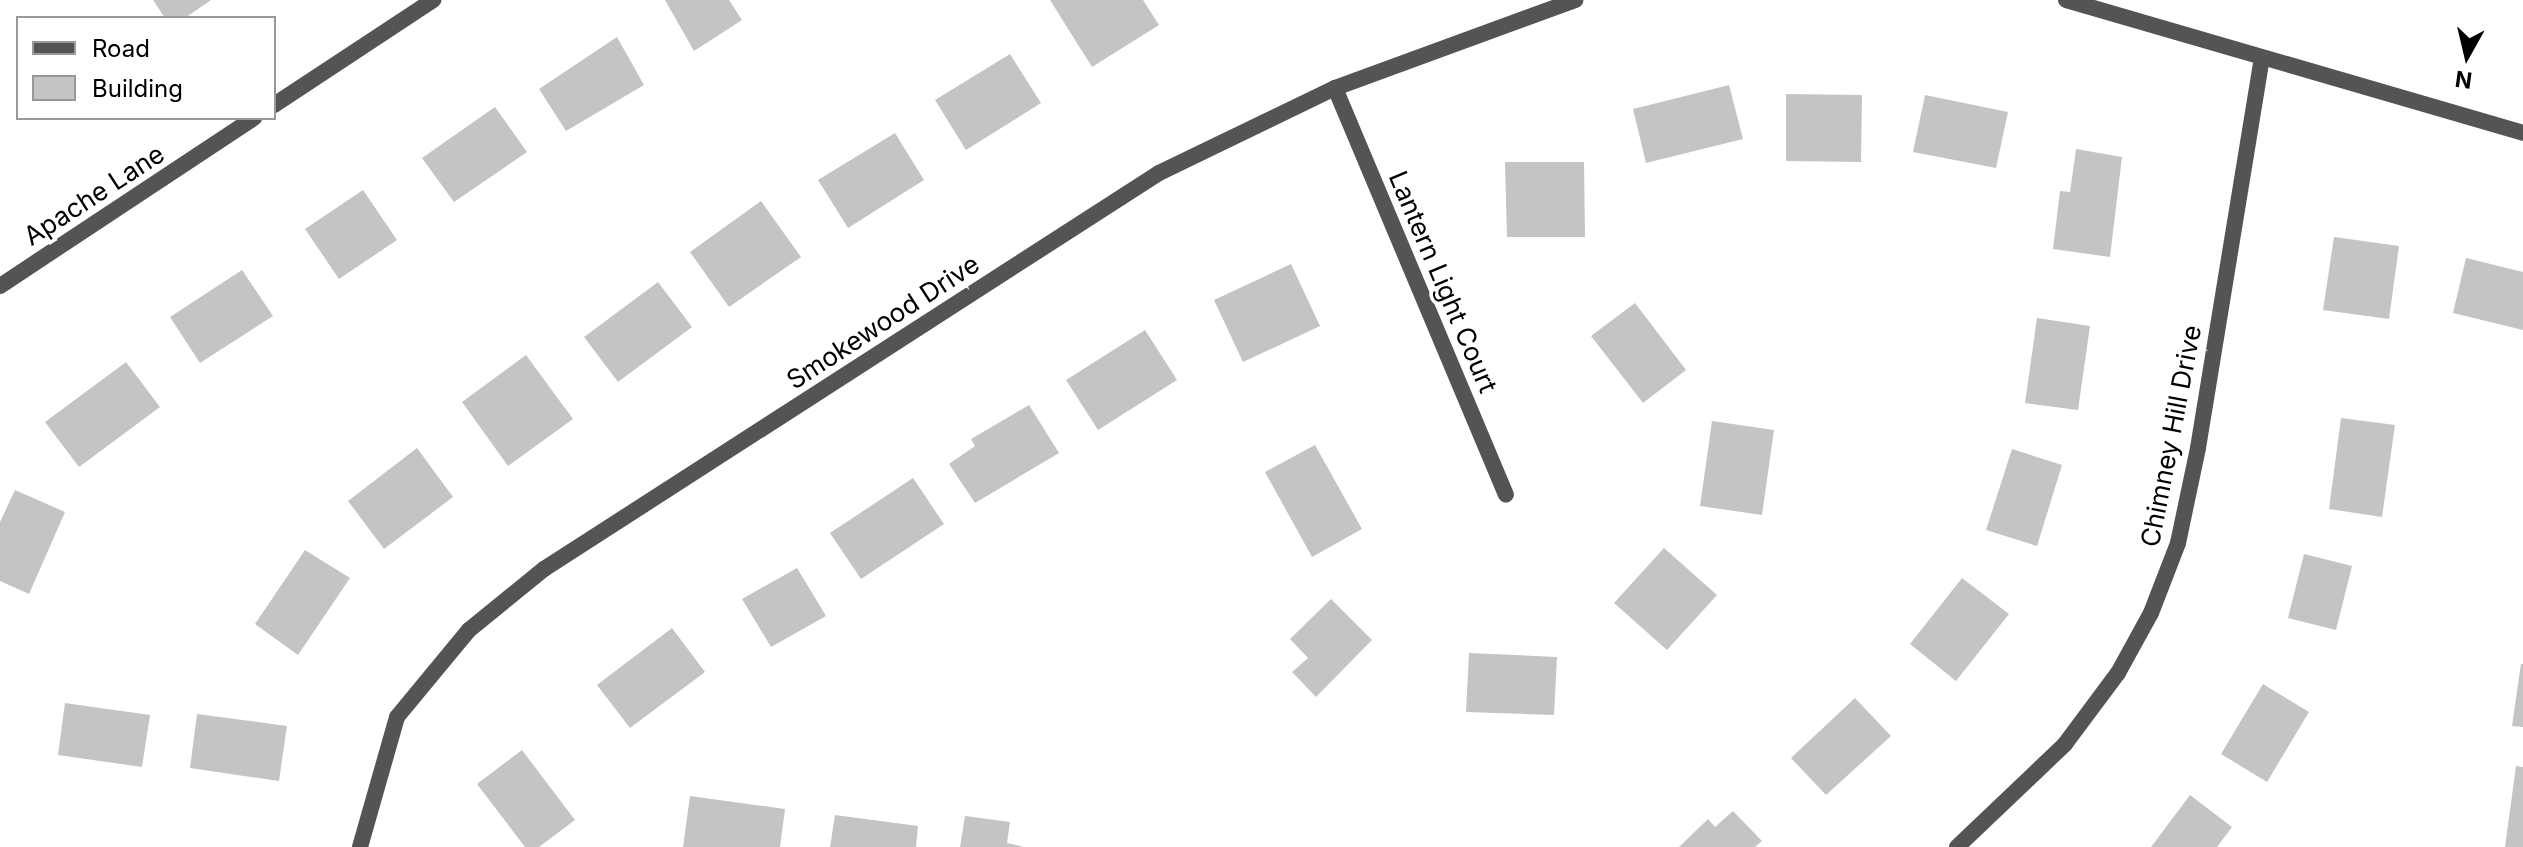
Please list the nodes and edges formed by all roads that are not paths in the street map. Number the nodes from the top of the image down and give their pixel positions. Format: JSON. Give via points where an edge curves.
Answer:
{"nodes":[{"id":1,"x":433,"y":0,"type":"edge"},
{"id":2,"x":1575,"y":0,"type":"edge"},
{"id":3,"x":2066,"y":0,"type":"edge"},
{"id":4,"x":2262,"y":58,"type":"junction"},
{"id":5,"x":1335,"y":88,"type":"junction"},
{"id":6,"x":276,"y":104,"type":"edge"},
{"id":7,"x":251,"y":120,"type":"edge"},
{"id":8,"x":2523,"y":133,"type":"edge"},
{"id":9,"x":0,"y":286,"type":"edge"},
{"id":10,"x":1506,"y":494,"type":"dead end"},
{"id":11,"x":360,"y":847,"type":"edge"},
{"id":12,"x":1957,"y":847,"type":"edge"}],
"edges":[{"from":1,"to":6,"type":"street"},
{"from":2,"to":5,"type":"street","name":"Smokewood Drive"},
{"from":3,"to":4,"type":"street"},
{"from":4,"to":8,"type":"street"},
{"from":4,"to":12,"type":"street","name":"Chimney Hill Drive","via":[[2198,448],[2178,543],[2151,613],[2118,673],[2065,744]]},
{"from":5,"to":10,"type":"street","name":"Lantern Light Court"},
{"from":5,"to":11,"type":"street","name":"Smokewood Drive","via":[[1233,135],[1090,214],[544,569],[469,630],[397,717]]},
{"from":7,"to":9,"type":"street","name":"Apache Lane"}]}
